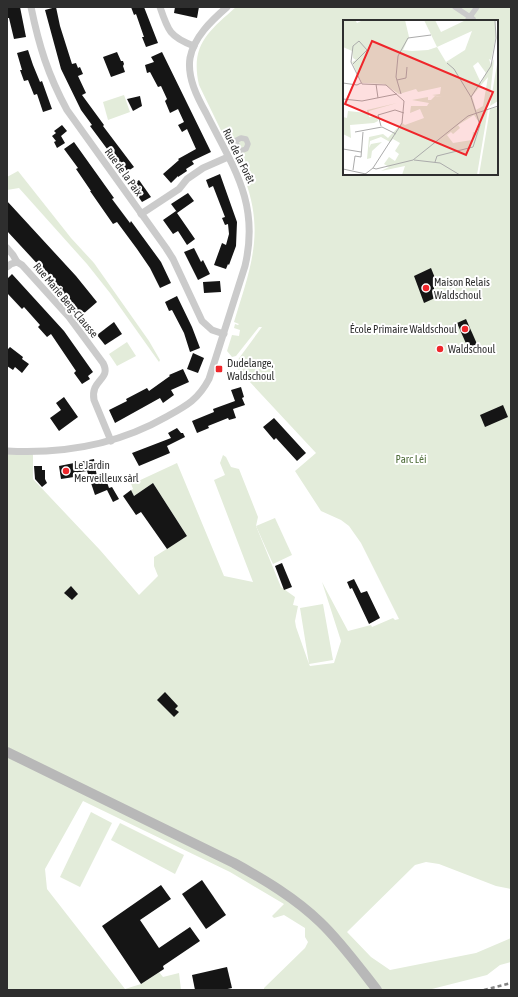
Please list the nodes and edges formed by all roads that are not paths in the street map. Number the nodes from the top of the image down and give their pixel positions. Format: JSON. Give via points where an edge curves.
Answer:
{"nodes":[{"id":1,"x":31,"y":7,"type":"edge"},
{"id":2,"x":160,"y":7,"type":"edge"},
{"id":3,"x":227,"y":7,"type":"edge"},
{"id":4,"x":455,"y":7,"type":"edge"},
{"id":5,"x":477,"y":7,"type":"edge"},
{"id":6,"x":470,"y":19,"type":"edge"},
{"id":7,"x":194,"y":46,"type":"junction"},
{"id":8,"x":228,"y":157,"type":"junction"},
{"id":9,"x":141,"y":214,"type":"junction"},
{"id":10,"x":7,"y":248,"type":"edge"},
{"id":11,"x":17,"y":262,"type":"junction"},
{"id":12,"x":7,"y":267,"type":"edge"},
{"id":13,"x":224,"y":334,"type":"junction"},
{"id":14,"x":111,"y":441,"type":"junction"},
{"id":15,"x":7,"y":451,"type":"edge"},
{"id":16,"x":7,"y":752,"type":"edge"},
{"id":17,"x":376,"y":990,"type":"edge"}],
"edges":[{"from":1,"to":9,"type":"street","name":"Rue de la Paix","via":[[37,39],[56,90],[67,110]]},
{"from":2,"to":7,"type":"street","via":[[173,36]]},
{"from":3,"to":7,"type":"street","name":"Rue de la Forêt","via":[[200,34]]},
{"from":4,"to":6,"type":"street"},
{"from":5,"to":6,"type":"street"},
{"from":7,"to":8,"type":"street","name":"Rue de la Forêt","via":[[190,59],[193,84]]},
{"from":8,"to":9,"type":"street","via":[[203,168],[187,179],[179,189]]},
{"from":8,"to":13,"type":"street","name":"Rue de la Forêt","via":[[246,197],[250,230],[249,252]]},
{"from":9,"to":13,"type":"street","name":"Rue de la Paix","via":[[173,259],[202,321],[212,330]]},
{"from":10,"to":11,"type":"street","name":"Rue Marie Berg-Clausse"},
{"from":11,"to":12,"type":"street","name":"Rue Marie Berg-Clausse"},
{"from":11,"to":14,"type":"street","name":"Rue Marie Berg-Clausse","via":[[69,317],[106,368],[93,393]]},
{"from":13,"to":14,"type":"street","name":"Rue de la Forêt","via":[[209,380],[194,400],[160,420]]},
{"from":14,"to":15,"type":"street","name":"Rue de la Forêt","via":[[65,450],[33,453]]},
{"from":16,"to":17,"type":"main road","via":[[259,876],[320,922]]}]}
